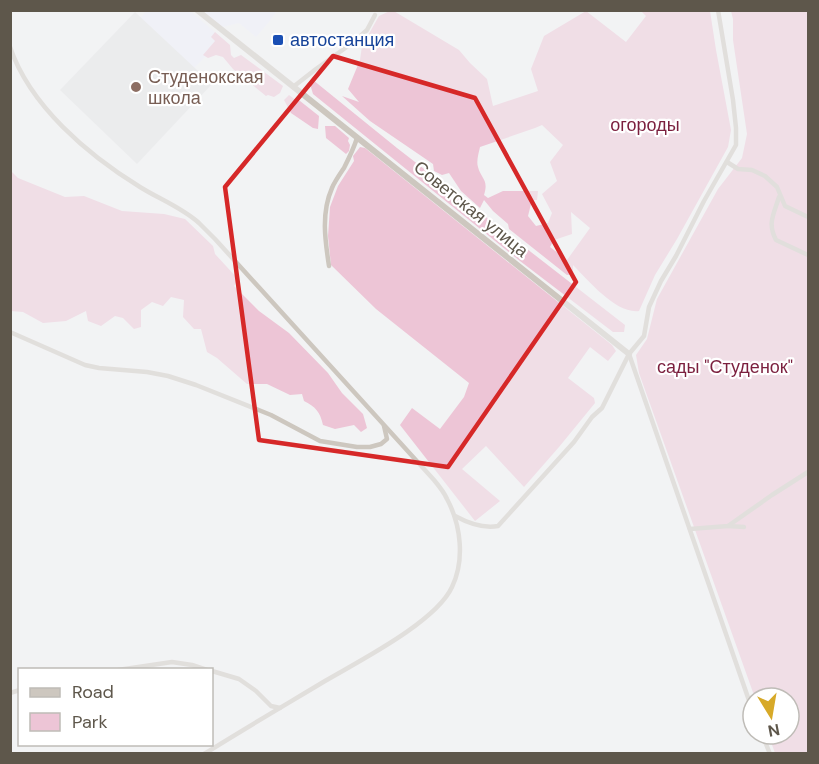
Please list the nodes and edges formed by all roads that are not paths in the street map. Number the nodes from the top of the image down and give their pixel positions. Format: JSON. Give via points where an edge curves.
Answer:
{"nodes":[{"id":1,"x":197,"y":10,"type":"edge"},
{"id":2,"x":718,"y":10,"type":"edge"},
{"id":3,"x":375,"y":15,"type":"dead end"},
{"id":4,"x":10,"y":47,"type":"edge"},
{"id":5,"x":293,"y":87,"type":"junction"},
{"id":6,"x":357,"y":138,"type":"junction"},
{"id":7,"x":727,"y":162,"type":"junction"},
{"id":8,"x":780,"y":196,"type":"junction"},
{"id":9,"x":808,"y":217,"type":"edge"},
{"id":10,"x":808,"y":255,"type":"edge"},
{"id":11,"x":329,"y":266,"type":"dead end"},
{"id":12,"x":10,"y":332,"type":"edge"},
{"id":13,"x":629,"y":354,"type":"junction"},
{"id":14,"x":383,"y":424,"type":"junction"},
{"id":15,"x":808,"y":472,"type":"edge"},
{"id":16,"x":454,"y":515,"type":"junction"},
{"id":17,"x":728,"y":526,"type":"junction"},
{"id":18,"x":744,"y":527,"type":"dead end"},
{"id":19,"x":690,"y":529,"type":"junction"},
{"id":20,"x":126,"y":668,"type":"edge"},
{"id":21,"x":203,"y":668,"type":"edge"},
{"id":22,"x":213,"y":671,"type":"edge"},
{"id":23,"x":744,"y":686,"type":"edge"},
{"id":24,"x":280,"y":708,"type":"junction"},
{"id":25,"x":204,"y":753,"type":"edge"}],
"edges":[{"from":1,"to":5,"type":"street","name":"Советская улица"},
{"from":2,"to":7,"type":"street","via":[[736,128],[736,145]]},
{"from":3,"to":5,"type":"street","via":[[355,41]]},
{"from":4,"to":14,"type":"street","via":[[33,91],[53,115],[115,171],[198,222]]},
{"from":5,"to":6,"type":"street","name":"Советская улица"},
{"from":6,"to":11,"type":"street","via":[[326,208]]},
{"from":6,"to":13,"type":"street","name":"Советская улица"},
{"from":7,"to":8,"type":"street","via":[[765,176]]},
{"from":7,"to":13,"type":"street","via":[[661,281],[649,307],[644,336]]},
{"from":8,"to":9,"type":"street","via":[[785,206]]},
{"from":8,"to":10,"type":"street","via":[[772,232],[776,240]]},
{"from":12,"to":14,"type":"street","via":[[85,365],[168,376],[204,388],[271,415],[320,441],[370,447],[387,439]]},
{"from":13,"to":16,"type":"street","via":[[602,408],[498,526],[465,522]]},
{"from":13,"to":19,"type":"street"},
{"from":14,"to":16,"type":"street","via":[[434,480]]},
{"from":15,"to":17,"type":"street"},
{"from":16,"to":24,"type":"street","via":[[459,557],[452,587],[438,608],[390,642]]},
{"from":17,"to":18,"type":"street"},
{"from":17,"to":19,"type":"street"},
{"from":19,"to":23,"type":"street"},
{"from":20,"to":21,"type":"street","via":[[172,662]]},
{"from":22,"to":24,"type":"street","via":[[239,679],[271,706]]},
{"from":24,"to":25,"type":"street"}]}
